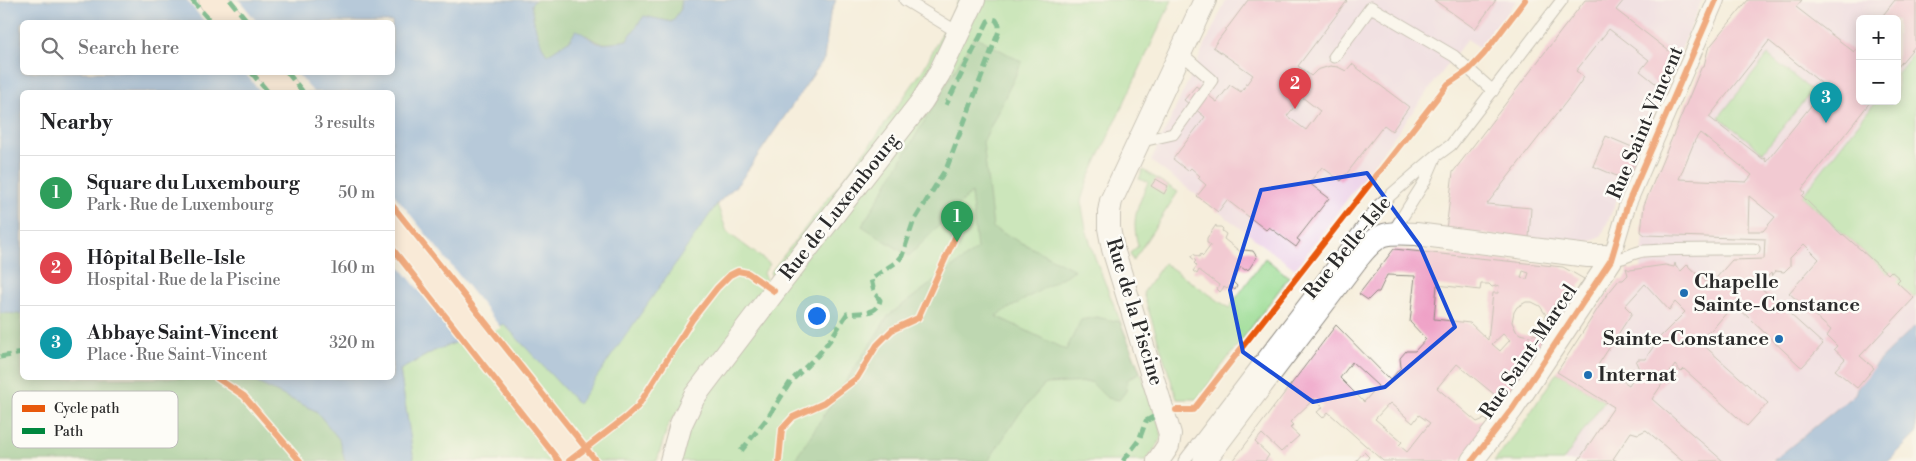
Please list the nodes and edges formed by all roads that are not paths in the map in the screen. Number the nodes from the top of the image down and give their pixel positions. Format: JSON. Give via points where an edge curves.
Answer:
{"nodes":[{"id":1,"x":213,"y":0,"type":"edge"},
{"id":2,"x":905,"y":0,"type":"edge"},
{"id":3,"x":974,"y":0,"type":"edge"},
{"id":4,"x":1205,"y":0,"type":"edge"},
{"id":5,"x":1562,"y":0,"type":"edge"},
{"id":6,"x":1716,"y":0,"type":"edge"},
{"id":7,"x":229,"y":20,"type":"edge"},
{"id":8,"x":958,"y":32,"type":"junction"},
{"id":9,"x":1181,"y":53,"type":"junction"},
{"id":10,"x":1334,"y":57,"type":"dead end"},
{"id":11,"x":273,"y":75,"type":"edge"},
{"id":12,"x":285,"y":90,"type":"edge"},
{"id":13,"x":1492,"y":91,"type":"junction"},
{"id":14,"x":1138,"y":142,"type":"junction"},
{"id":15,"x":1436,"y":156,"type":"junction"},
{"id":16,"x":395,"y":229,"type":"edge"},
{"id":17,"x":1388,"y":233,"type":"junction"},
{"id":18,"x":1754,"y":249,"type":"dead end"},
{"id":19,"x":1610,"y":260,"type":"junction"},
{"id":20,"x":581,"y":461,"type":"edge"},
{"id":21,"x":672,"y":461,"type":"edge"},
{"id":22,"x":1158,"y":461,"type":"edge"},
{"id":23,"x":1184,"y":461,"type":"edge"},
{"id":24,"x":1204,"y":461,"type":"edge"},
{"id":25,"x":1472,"y":461,"type":"edge"}],
"edges":[{"from":1,"to":7,"type":"main road"},
{"from":2,"to":8,"type":"lane"},
{"from":3,"to":8,"type":"street","name":"Rue de Luxembourg"},
{"from":4,"to":9,"type":"street","name":"Rue de la Piscine"},
{"from":5,"to":13,"type":"lane","name":"Rue Belle-Isle"},
{"from":6,"to":19,"type":"street","name":"Rue Saint-Vincent","via":[[1628,203]]},
{"from":8,"to":21,"type":"street","name":"Rue de Luxembourg","via":[[939,74],[922,101],[694,397],[681,424]]},
{"from":9,"to":14,"type":"street","name":"Rue de la Piscine"},
{"from":9,"to":14,"type":"lane","via":[[1212,80],[1173,134]]},
{"from":10,"to":13,"type":"lane","via":[[1371,7],[1454,56]]},
{"from":11,"to":12,"type":"main road"},
{"from":13,"to":15,"type":"lane","name":"Rue Belle-Isle","via":[[1451,145]]},
{"from":14,"to":22,"type":"street","name":"Rue de la Piscine","via":[[1112,201],[1109,228],[1170,434],[1168,446]]},
{"from":15,"to":17,"type":"lane","via":[[1425,181]]},
{"from":15,"to":23,"type":"lane","name":"Rue Belle-Isle","via":[[1379,205]]},
{"from":16,"to":20,"type":"main road"},
{"from":17,"to":19,"type":"street","via":[[1605,256]]},
{"from":17,"to":24,"type":"street","name":"Rue Belle-Isle","via":[[1371,242]]},
{"from":18,"to":19,"type":"lane","via":[[1673,249],[1640,252],[1621,260]]},
{"from":19,"to":25,"type":"street","name":"Rue Saint-Marcel","via":[[1512,409]]}]}
